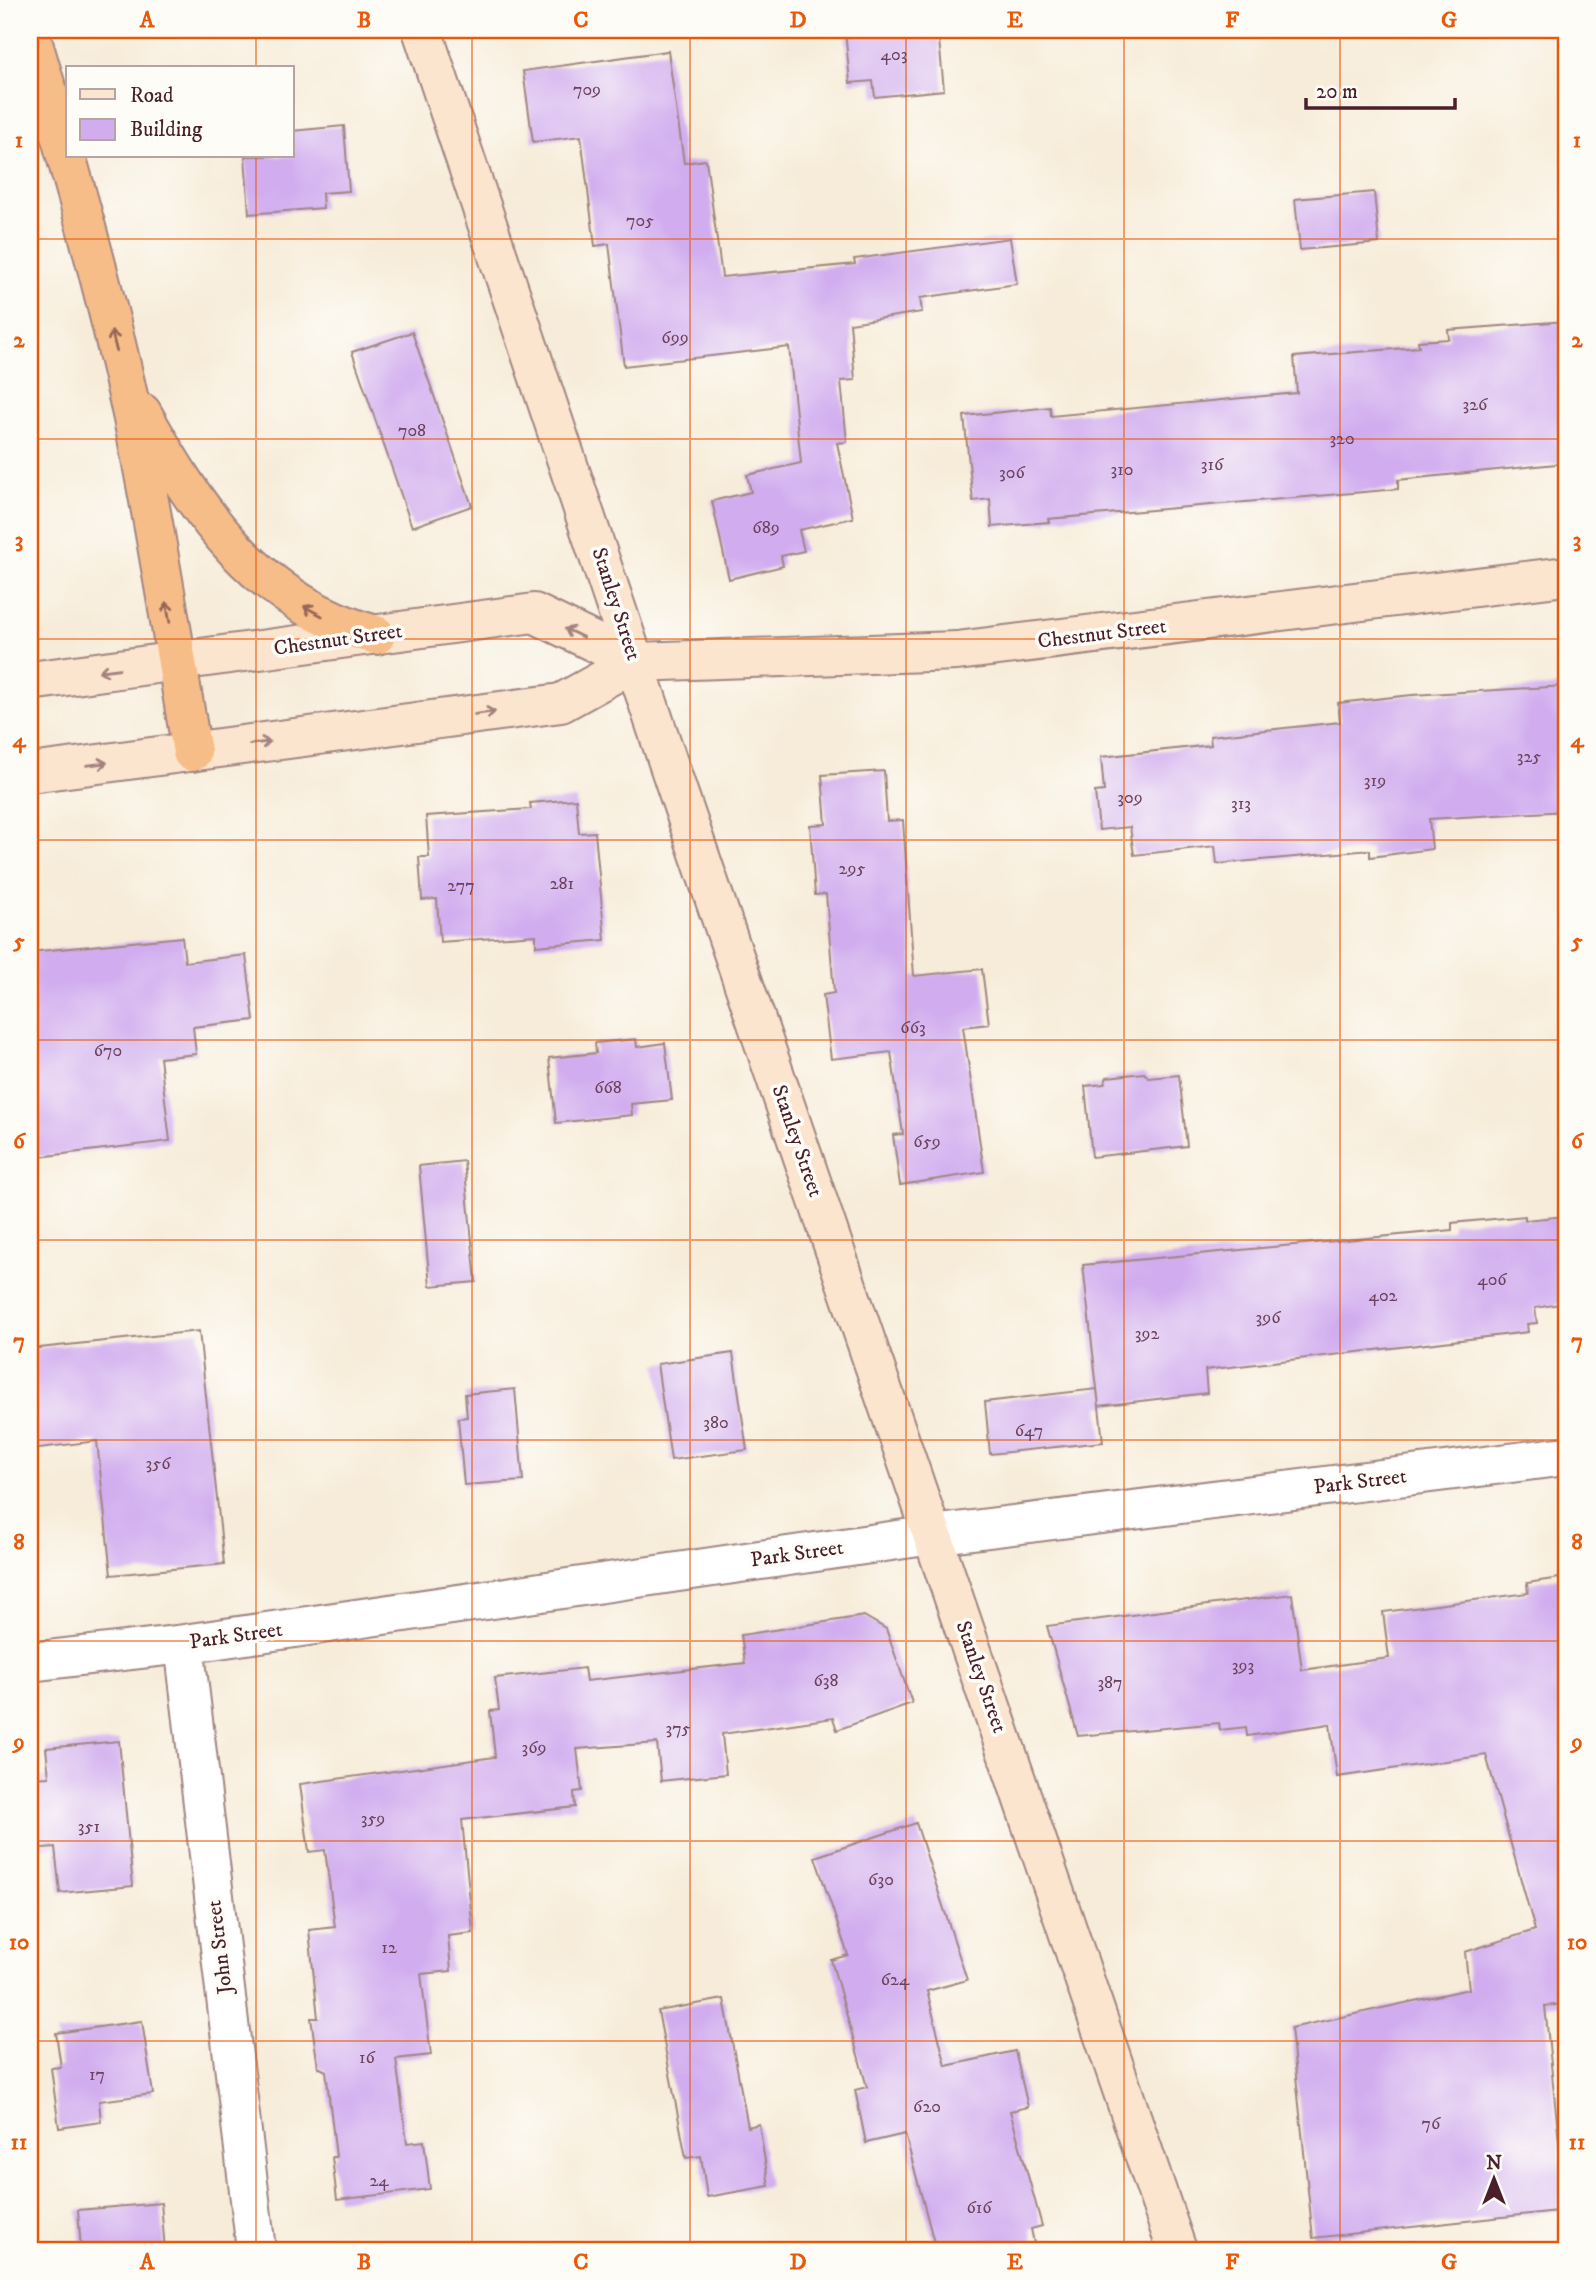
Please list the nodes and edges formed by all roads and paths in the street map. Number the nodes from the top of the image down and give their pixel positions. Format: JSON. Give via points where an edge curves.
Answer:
{"nodes":[{"id":1,"x":422,"y":30,"type":"edge"},
{"id":2,"x":30,"y":33,"type":"edge"},
{"id":3,"x":125,"y":383,"type":"junction"},
{"id":4,"x":1566,"y":576,"type":"edge"},
{"id":5,"x":376,"y":635,"type":"junction"},
{"id":6,"x":177,"y":662,"type":"junction"},
{"id":7,"x":635,"y":662,"type":"junction"},
{"id":8,"x":30,"y":681,"type":"edge"},
{"id":9,"x":192,"y":752,"type":"junction"},
{"id":10,"x":30,"y":773,"type":"edge"},
{"id":11,"x":1566,"y":1456,"type":"edge"},
{"id":12,"x":932,"y":1535,"type":"junction"},
{"id":13,"x":184,"y":1644,"type":"junction"},
{"id":14,"x":30,"y":1662,"type":"edge"},
{"id":15,"x":256,"y":2250,"type":"edge"},
{"id":16,"x":1177,"y":2250,"type":"edge"}],
"edges":[{"from":1,"to":7,"type":"main road","name":"Stanley Street"},
{"from":3,"to":2,"type":"highway","one_way":true},
{"from":5,"to":3,"type":"highway","one_way":true,"via":[[331,620],[292,599],[239,556],[188,489]]},
{"from":6,"to":3,"type":"highway","one_way":true},
{"from":4,"to":7,"type":"main road","name":"Chestnut Street","via":[[980,649]]},
{"from":5,"to":6,"type":"main road","name":"Chestnut Street"},
{"from":7,"to":5,"type":"main road","name":"Chestnut Street","one_way":true,"via":[[534,614]]},
{"from":6,"to":8,"type":"main road","name":"Chestnut Street","one_way":true},
{"from":6,"to":9,"type":"highway"},
{"from":9,"to":7,"type":"main road","name":"Chestnut Street","one_way":true,"via":[[561,703]]},
{"from":7,"to":12,"type":"main road","name":"Stanley Street"},
{"from":10,"to":9,"type":"main road","name":"Chestnut Street","one_way":true},
{"from":11,"to":12,"type":"street","name":"Park Street"},
{"from":12,"to":13,"type":"street","name":"Park Street"},
{"from":12,"to":16,"type":"main road","name":"Stanley Street"},
{"from":13,"to":14,"type":"street","name":"Park Street"},
{"from":13,"to":15,"type":"street","name":"John Street"}]}
